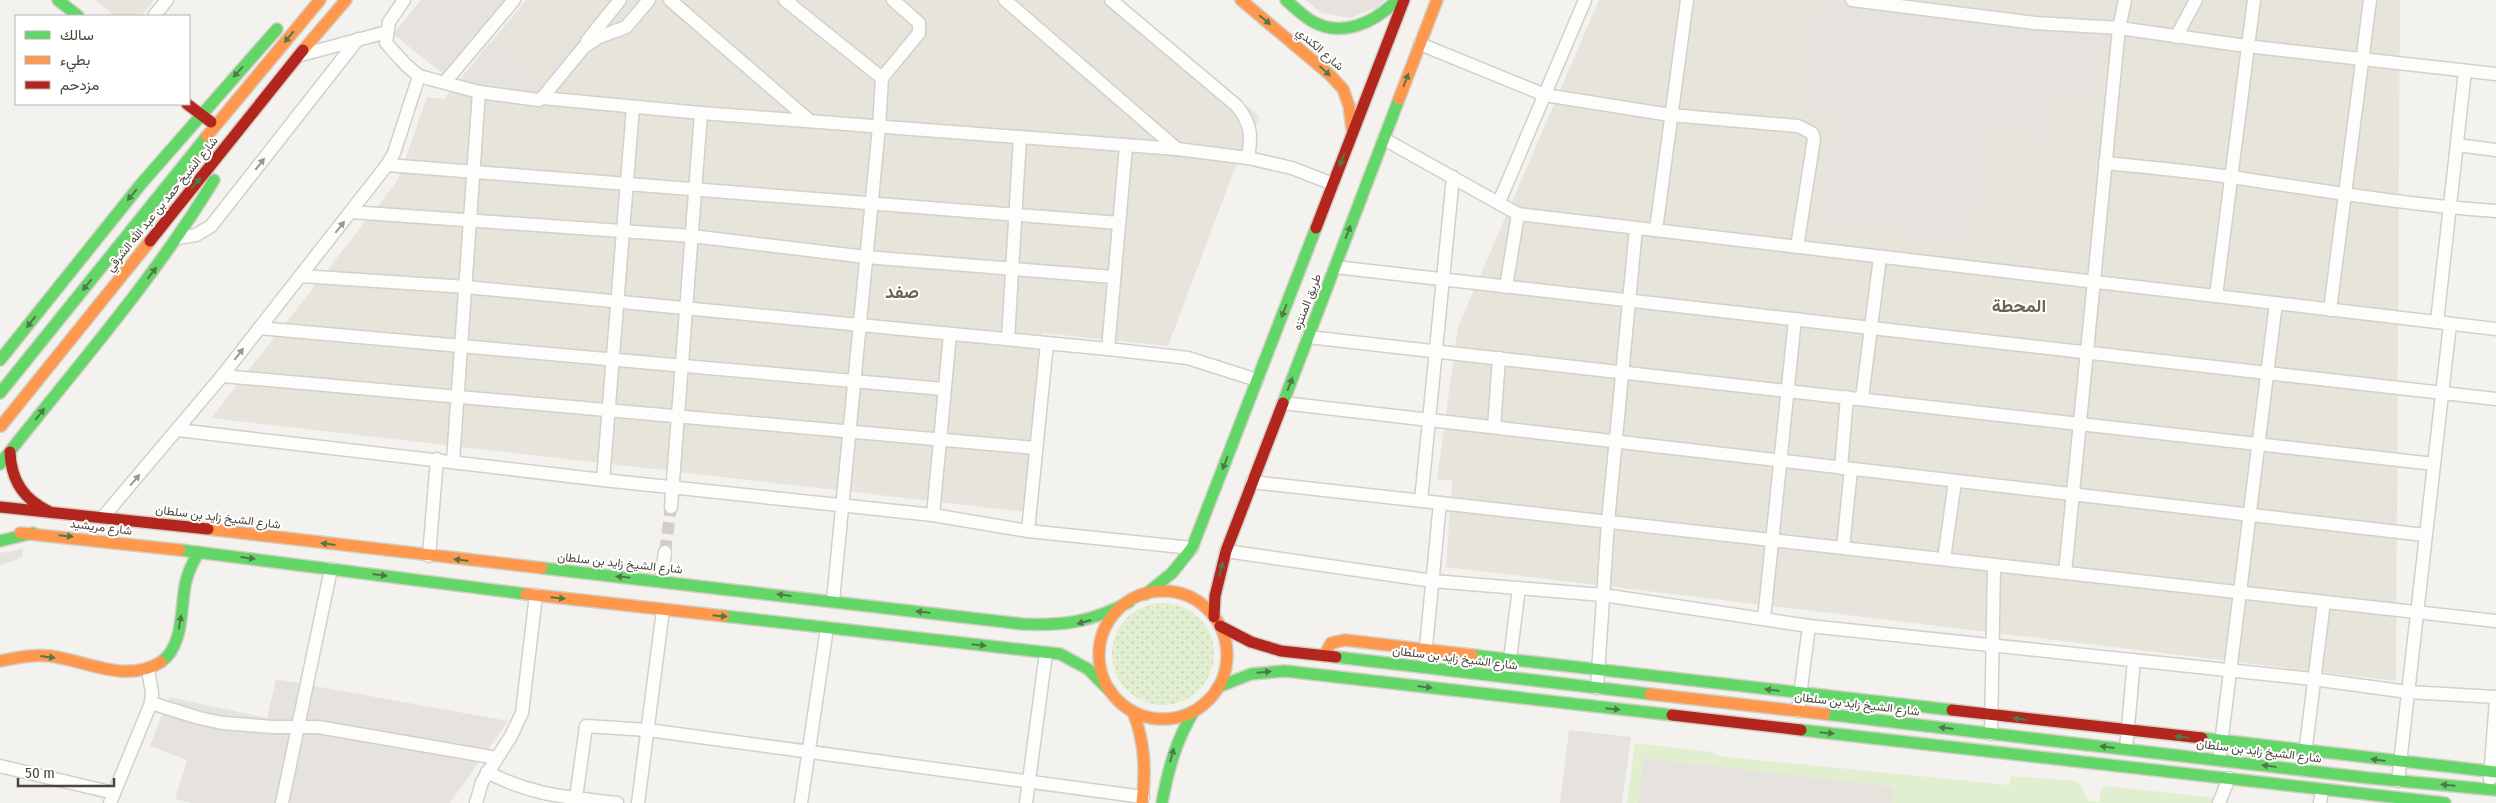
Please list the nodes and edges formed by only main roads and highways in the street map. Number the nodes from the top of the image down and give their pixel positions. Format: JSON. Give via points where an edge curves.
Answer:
{"nodes":[{"id":1,"x":58,"y":0,"type":"edge"},
{"id":2,"x":309,"y":0,"type":"edge"},
{"id":3,"x":320,"y":0,"type":"edge"},
{"id":4,"x":346,"y":0,"type":"edge"},
{"id":5,"x":1241,"y":0,"type":"edge"},
{"id":6,"x":1286,"y":0,"type":"edge"},
{"id":7,"x":1396,"y":0,"type":"edge"},
{"id":8,"x":1404,"y":0,"type":"edge"},
{"id":9,"x":1437,"y":0,"type":"edge"},
{"id":10,"x":297,"y":9,"type":"dead end"},
{"id":11,"x":77,"y":15,"type":"edge"},
{"id":12,"x":284,"y":22,"type":"dead end"},
{"id":13,"x":188,"y":105,"type":"edge"},
{"id":14,"x":200,"y":114,"type":"junction"},
{"id":15,"x":215,"y":126,"type":"junction"},
{"id":16,"x":241,"y":128,"type":"junction"},
{"id":17,"x":1352,"y":135,"type":"junction"},
{"id":18,"x":0,"y":360,"type":"edge"},
{"id":19,"x":0,"y":393,"type":"edge"},
{"id":20,"x":1,"y":426,"type":"dead end"},
{"id":21,"x":10,"y":452,"type":"junction"},
{"id":22,"x":0,"y":464,"type":"edge"},
{"id":23,"x":0,"y":508,"type":"edge"},
{"id":24,"x":50,"y":512,"type":"junction"},
{"id":25,"x":104,"y":517,"type":"joint"},
{"id":26,"x":0,"y":532,"type":"edge"},
{"id":27,"x":33,"y":533,"type":"junction"},
{"id":28,"x":0,"y":541,"type":"edge"},
{"id":29,"x":199,"y":552,"type":"junction"},
{"id":30,"x":1146,"y":594,"type":"junction"},
{"id":31,"x":1128,"y":602,"type":"junction"},
{"id":32,"x":1217,"y":621,"type":"junction"},
{"id":33,"x":1324,"y":656,"type":"junction"},
{"id":34,"x":0,"y":661,"type":"edge"},
{"id":35,"x":1218,"y":687,"type":"junction"},
{"id":36,"x":1111,"y":692,"type":"junction"},
{"id":37,"x":1194,"y":711,"type":"junction"},
{"id":38,"x":1133,"y":712,"type":"junction"},
{"id":39,"x":2493,"y":772,"type":"edge"},
{"id":40,"x":2493,"y":789,"type":"edge"},
{"id":41,"x":1143,"y":800,"type":"edge"},
{"id":42,"x":1162,"y":803,"type":"edge"},
{"id":43,"x":2445,"y":803,"type":"edge"}],
"edges":[{"from":1,"to":11,"type":"main road"},
{"from":2,"to":10,"type":"main road"},
{"from":3,"to":15,"type":"main road","name":"شارع الشيخ حمد بن عبد الله الشرقي","one_way":true},
{"from":4,"to":16,"type":"main road","name":"شارع الشيخ حمد بن عبد الله الشرقي"},
{"from":5,"to":17,"type":"main road","name":"شارع الكندي","one_way":true,"via":[[1330,74],[1343,89],[1349,106]]},
{"from":6,"to":7,"type":"main road","name":"شارع الكندي","via":[[1313,22],[1349,30],[1368,23]]},
{"from":8,"to":17,"type":"main road","name":"طريق المنتزه"},
{"from":32,"to":9,"type":"main road","name":"طريق المنتزه","one_way":true,"via":[[1215,596],[1226,551]]},
{"from":12,"to":14,"type":"main road","one_way":true},
{"from":13,"to":14,"type":"main road"},
{"from":14,"to":15,"type":"main road"},
{"from":14,"to":18,"type":"main road","one_way":true},
{"from":15,"to":19,"type":"main road","name":"شارع الشيخ حمد بن عبد الله الشرقي","one_way":true},
{"from":20,"to":16,"type":"main road","name":"شارع الشيخ حمد بن عبد الله الشرقي","one_way":true},
{"from":21,"to":16,"type":"main road","one_way":true,"via":[[178,238]]},
{"from":17,"to":30,"type":"main road","name":"طريق المنتزه","one_way":true,"via":[[1192,548],[1173,573]]},
{"from":21,"to":22,"type":"main road"},
{"from":21,"to":24,"type":"main road","via":[[12,472],[19,489],[33,503]]},
{"from":23,"to":24,"type":"main road","name":"شارع مريشيد"},
{"from":24,"to":25,"type":"main road","name":"شارع مريشيد"},
{"from":31,"to":25,"type":"main road","name":"شارع الشيخ زايد بن سلطان","one_way":true,"via":[[1103,616],[1060,626]]},
{"from":26,"to":27,"type":"main road","name":"شارع مريشيد"},
{"from":27,"to":28,"type":"main road"},
{"from":27,"to":29,"type":"main road","name":"شارع مريشيد","one_way":true},
{"from":34,"to":29,"type":"main road","one_way":true,"via":[[33,655],[51,656],[125,671],[148,669],[163,662],[176,642],[189,567]]},
{"from":29,"to":36,"type":"main road","one_way":true,"via":[[536,595],[1046,653],[1075,659],[1098,676]]},
{"from":30,"to":31,"type":"main road"},
{"from":30,"to":32,"type":"main road","via":[[1179,593],[1199,602]]},
{"from":31,"to":36,"type":"main road","via":[[1110,620],[1101,643],[1101,669]]},
{"from":32,"to":33,"type":"main road","name":"شارع الشيخ زايد بن سلطان","via":[[1267,648]]},
{"from":32,"to":35,"type":"main road","via":[[1224,636],[1227,657]]},
{"from":39,"to":33,"type":"main road","one_way":true,"via":[[1338,640],[1331,643]]},
{"from":40,"to":33,"type":"main road","name":"شارع الشيخ زايد بن سلطان","one_way":true,"via":[[2398,781]]},
{"from":35,"to":37,"type":"main road","via":[[1208,701]]},
{"from":35,"to":43,"type":"main road","one_way":true,"via":[[1250,674],[1285,671]]},
{"from":36,"to":38,"type":"main road"},
{"from":37,"to":38,"type":"main road","via":[[1169,719]]},
{"from":42,"to":37,"type":"main road","one_way":true,"via":[[1170,757],[1176,740]]},
{"from":38,"to":41,"type":"main road","via":[[1146,754]]}]}
